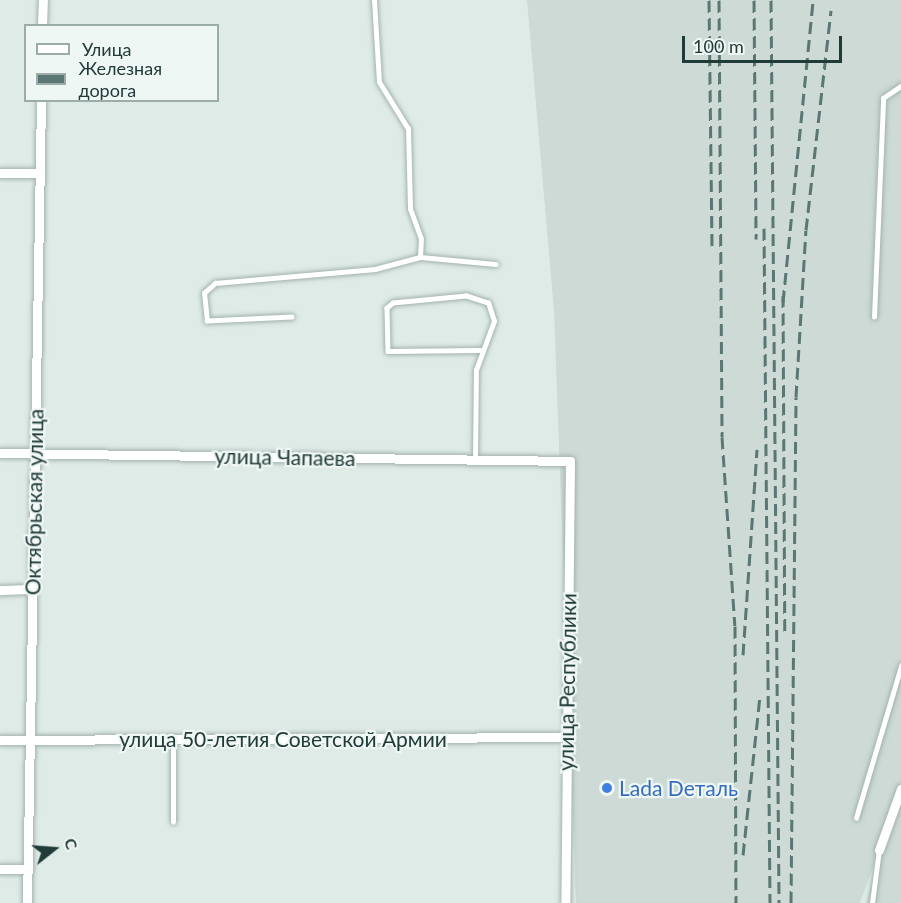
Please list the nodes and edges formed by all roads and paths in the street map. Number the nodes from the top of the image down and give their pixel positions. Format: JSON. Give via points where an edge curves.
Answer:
{"nodes":[{"id":1,"x":43,"y":0,"type":"edge"},
{"id":2,"x":374,"y":0,"type":"edge"},
{"id":3,"x":42,"y":24,"type":"edge"},
{"id":4,"x":901,"y":86,"type":"edge"},
{"id":5,"x":41,"y":102,"type":"edge"},
{"id":6,"x":0,"y":173,"type":"edge"},
{"id":7,"x":39,"y":173,"type":"junction"},
{"id":8,"x":420,"y":257,"type":"junction"},
{"id":9,"x":496,"y":264,"type":"dead end"},
{"id":10,"x":292,"y":317,"type":"dead end"},
{"id":11,"x":874,"y":317,"type":"dead end"},
{"id":12,"x":480,"y":350,"type":"junction"},
{"id":13,"x":0,"y":453,"type":"edge"},
{"id":14,"x":35,"y":454,"type":"junction"},
{"id":15,"x":475,"y":460,"type":"junction"},
{"id":16,"x":570,"y":461,"type":"joint"},
{"id":17,"x":32,"y":589,"type":"junction"},
{"id":18,"x":0,"y":590,"type":"edge"},
{"id":19,"x":901,"y":666,"type":"edge"},
{"id":20,"x":566,"y":737,"type":"junction"},
{"id":21,"x":173,"y":739,"type":"junction"},
{"id":22,"x":0,"y":740,"type":"edge"},
{"id":23,"x":29,"y":740,"type":"junction"},
{"id":24,"x":901,"y":789,"type":"edge"},
{"id":25,"x":856,"y":818,"type":"dead end"},
{"id":26,"x":173,"y":822,"type":"dead end"},
{"id":27,"x":879,"y":850,"type":"joint"},
{"id":28,"x":0,"y":869,"type":"edge"},
{"id":29,"x":27,"y":869,"type":"junction"},
{"id":30,"x":27,"y":903,"type":"edge"},
{"id":31,"x":565,"y":903,"type":"edge"},
{"id":32,"x":872,"y":903,"type":"edge"}],
"edges":[{"from":1,"to":3,"type":"street"},
{"from":2,"to":8,"type":"lane","via":[[379,82],[408,129],[410,209],[421,239]]},
{"from":4,"to":11,"type":"lane","via":[[883,98]]},
{"from":5,"to":7,"type":"street","name":"Октябрьская улица"},
{"from":6,"to":7,"type":"street"},
{"from":7,"to":14,"type":"street","name":"Октябрьская улица"},
{"from":8,"to":9,"type":"lane"},
{"from":8,"to":10,"type":"lane","via":[[375,269],[215,283],[204,293],[207,321]]},
{"from":12,"to":12,"type":"lane","via":[[490,337],[494,321],[488,303],[466,296],[393,303],[387,308],[388,351]]},
{"from":12,"to":15,"type":"lane","via":[[476,370]]},
{"from":13,"to":14,"type":"street","name":"улица Чапаева"},
{"from":14,"to":15,"type":"street","name":"улица Чапаева"},
{"from":14,"to":17,"type":"street","name":"Октябрьская улица"},
{"from":15,"to":16,"type":"street","name":"улица Чапаева"},
{"from":16,"to":20,"type":"street","name":"улица Республики"},
{"from":17,"to":18,"type":"street"},
{"from":17,"to":23,"type":"street","name":"Октябрьская улица"},
{"from":19,"to":25,"type":"lane"},
{"from":20,"to":21,"type":"street","name":"улица 50-летия Советской Армии"},
{"from":20,"to":31,"type":"street","name":"улица Республики"},
{"from":21,"to":23,"type":"street","name":"улица 50-летия Советской Армии"},
{"from":21,"to":26,"type":"lane"},
{"from":22,"to":23,"type":"street","name":"улица 50-летия Советской Армии"},
{"from":23,"to":29,"type":"street","name":"Октябрьская улица"},
{"from":24,"to":27,"type":"street"},
{"from":27,"to":32,"type":"lane"},
{"from":28,"to":29,"type":"street"},
{"from":29,"to":30,"type":"street","name":"Октябрьская улица"}]}
